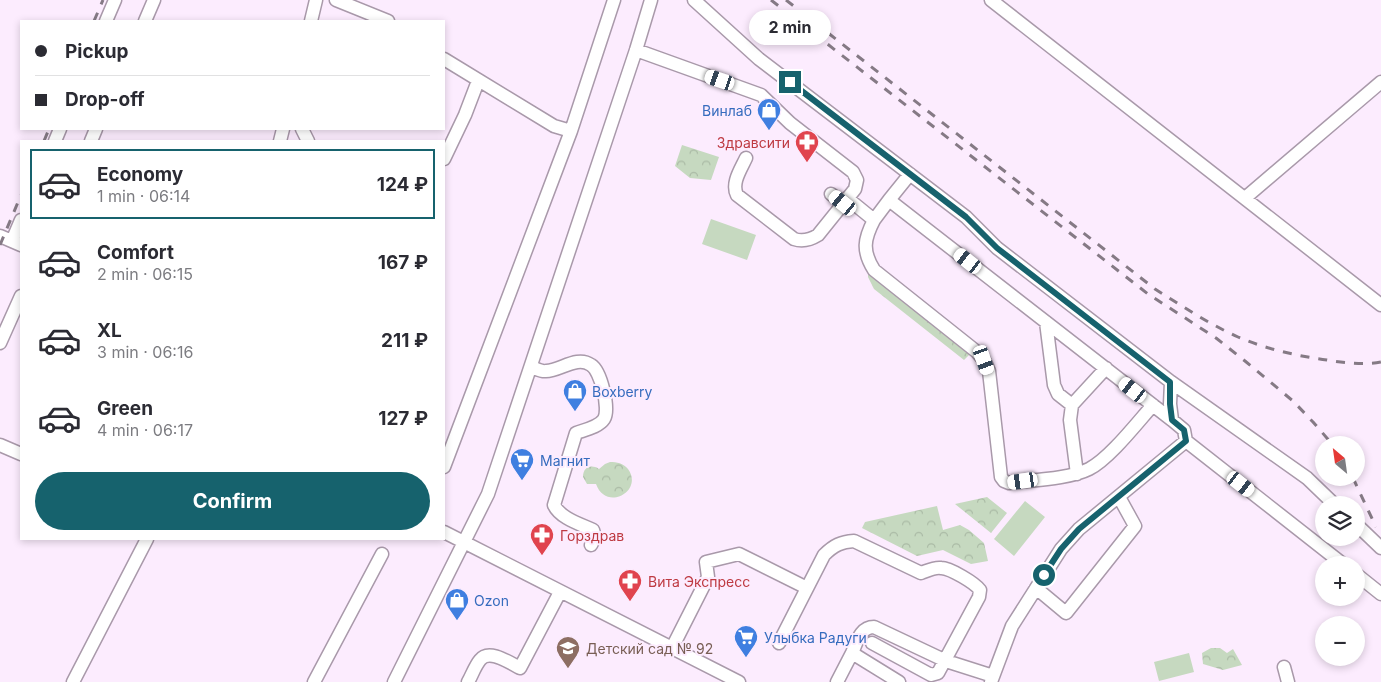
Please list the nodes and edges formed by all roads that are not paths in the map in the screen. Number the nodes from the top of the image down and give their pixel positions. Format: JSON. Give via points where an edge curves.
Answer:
{"nodes":[{"id":1,"x":115,"y":0,"type":"edge"},
{"id":2,"x":154,"y":0,"type":"edge"},
{"id":3,"x":316,"y":0,"type":"edge"},
{"id":4,"x":336,"y":0,"type":"edge"},
{"id":5,"x":614,"y":0,"type":"edge"},
{"id":6,"x":651,"y":0,"type":"edge"},
{"id":7,"x":694,"y":0,"type":"edge"},
{"id":8,"x":991,"y":0,"type":"edge"},
{"id":9,"x":106,"y":20,"type":"edge"},
{"id":10,"x":145,"y":20,"type":"edge"},
{"id":11,"x":311,"y":20,"type":"edge"},
{"id":12,"x":386,"y":20,"type":"edge"},
{"id":13,"x":636,"y":50,"type":"junction"},
{"id":14,"x":445,"y":60,"type":"edge"},
{"id":15,"x":478,"y":81,"type":"junction"},
{"id":16,"x":1381,"y":82,"type":"edge"},
{"id":17,"x":571,"y":131,"type":"junction"},
{"id":18,"x":445,"y":157,"type":"edge"},
{"id":19,"x":746,"y":158,"type":"dead end"},
{"id":20,"x":910,"y":174,"type":"junction"},
{"id":21,"x":831,"y":194,"type":"dead end"},
{"id":22,"x":1245,"y":198,"type":"junction"},
{"id":23,"x":845,"y":200,"type":"junction"},
{"id":24,"x":889,"y":200,"type":"junction"},
{"id":25,"x":874,"y":220,"type":"junction"},
{"id":26,"x":20,"y":226,"type":"edge"},
{"id":27,"x":0,"y":236,"type":"edge"},
{"id":28,"x":17,"y":243,"type":"edge"},
{"id":29,"x":20,"y":298,"type":"edge"},
{"id":30,"x":1381,"y":305,"type":"edge"},
{"id":31,"x":1046,"y":322,"type":"junction"},
{"id":32,"x":0,"y":343,"type":"edge"},
{"id":33,"x":531,"y":367,"type":"junction"},
{"id":34,"x":1106,"y":368,"type":"junction"},
{"id":35,"x":1170,"y":382,"type":"junction"},
{"id":36,"x":1072,"y":405,"type":"junction"},
{"id":37,"x":1153,"y":405,"type":"junction"},
{"id":38,"x":1172,"y":420,"type":"junction"},
{"id":39,"x":1186,"y":441,"type":"junction"},
{"id":40,"x":0,"y":444,"type":"edge"},
{"id":41,"x":20,"y":454,"type":"edge"},
{"id":42,"x":445,"y":463,"type":"edge"},
{"id":43,"x":1077,"y":474,"type":"junction"},
{"id":44,"x":1325,"y":496,"type":"edge"},
{"id":45,"x":1119,"y":497,"type":"junction"},
{"id":46,"x":445,"y":533,"type":"edge"},
{"id":47,"x":1365,"y":533,"type":"edge"},
{"id":48,"x":146,"y":540,"type":"edge"},
{"id":49,"x":464,"y":543,"type":"junction"},
{"id":50,"x":591,"y":545,"type":"dead end"},
{"id":51,"x":1381,"y":548,"type":"edge"},
{"id":52,"x":382,"y":554,"type":"dead end"},
{"id":53,"x":1333,"y":556,"type":"edge"},
{"id":54,"x":1365,"y":581,"type":"edge"},
{"id":55,"x":807,"y":588,"type":"junction"},
{"id":56,"x":1036,"y":588,"type":"junction"},
{"id":57,"x":560,"y":592,"type":"junction"},
{"id":58,"x":1381,"y":594,"type":"edge"},
{"id":59,"x":779,"y":643,"type":"dead end"},
{"id":60,"x":872,"y":643,"type":"dead end"},
{"id":61,"x":672,"y":648,"type":"junction"},
{"id":62,"x":852,"y":653,"type":"junction"},
{"id":63,"x":946,"y":661,"type":"junction"},
{"id":64,"x":1284,"y":667,"type":"dead end"},
{"id":65,"x":992,"y":679,"type":"edge"},
{"id":66,"x":734,"y":681,"type":"edge"},
{"id":67,"x":73,"y":682,"type":"edge"},
{"id":68,"x":314,"y":682,"type":"edge"},
{"id":69,"x":394,"y":682,"type":"edge"},
{"id":70,"x":468,"y":682,"type":"edge"},
{"id":71,"x":837,"y":682,"type":"edge"},
{"id":72,"x":899,"y":682,"type":"edge"},
{"id":73,"x":1288,"y":682,"type":"edge"}],
"edges":[{"from":1,"to":9,"type":"street"},
{"from":2,"to":10,"type":"street"},
{"from":3,"to":11,"type":"street"},
{"from":4,"to":12,"type":"street"},
{"from":5,"to":17,"type":"street"},
{"from":6,"to":13,"type":"street"},
{"from":7,"to":20,"type":"street","via":[[759,59]]},
{"from":8,"to":22,"type":"street"},
{"from":13,"to":23,"type":"street","via":[[760,96],[853,172],[857,180],[855,189]]},
{"from":13,"to":33,"type":"street"},
{"from":14,"to":15,"type":"street"},
{"from":15,"to":17,"type":"street","via":[[554,126]]},
{"from":15,"to":18,"type":"street"},
{"from":16,"to":22,"type":"street"},
{"from":17,"to":42,"type":"street"},
{"from":19,"to":23,"type":"street","via":[[735,182],[737,195],[794,239],[801,241],[818,235]]},
{"from":20,"to":24,"type":"street"},
{"from":20,"to":35,"type":"street","via":[[966,217],[997,248]]},
{"from":21,"to":23,"type":"street"},
{"from":22,"to":30,"type":"street"},
{"from":23,"to":25,"type":"street"},
{"from":24,"to":25,"type":"street"},
{"from":24,"to":31,"type":"street"},
{"from":25,"to":43,"type":"street","via":[[866,235],[867,258],[874,270],[984,360],[1004,481]]},
{"from":26,"to":28,"type":"street"},
{"from":27,"to":28,"type":"street"},
{"from":29,"to":32,"type":"street"},
{"from":31,"to":34,"type":"street"},
{"from":31,"to":36,"type":"street","via":[[1054,384],[1058,394]]},
{"from":33,"to":49,"type":"street","via":[[488,494]]},
{"from":33,"to":50,"type":"street","via":[[545,372],[579,362],[589,363],[599,374],[607,409],[604,419],[576,433],[554,505],[562,515],[593,530],[595,537]]},
{"from":34,"to":36,"type":"street"},
{"from":34,"to":37,"type":"street"},
{"from":35,"to":38,"type":"street"},
{"from":35,"to":44,"type":"street","via":[[1306,478]]},
{"from":36,"to":43,"type":"street","via":[[1070,420]]},
{"from":37,"to":38,"type":"street"},
{"from":37,"to":43,"type":"street","via":[[1102,461]]},
{"from":38,"to":39,"type":"street","via":[[1184,430]]},
{"from":39,"to":45,"type":"street"},
{"from":39,"to":53,"type":"street"},
{"from":40,"to":41,"type":"street"},
{"from":45,"to":56,"type":"street","via":[[1079,529],[1061,549]]},
{"from":45,"to":56,"type":"street","via":[[1135,526],[1066,612]]},
{"from":46,"to":49,"type":"street"},
{"from":47,"to":51,"type":"street"},
{"from":48,"to":67,"type":"street"},
{"from":49,"to":57,"type":"street"},
{"from":49,"to":69,"type":"street"},
{"from":52,"to":68,"type":"street"},
{"from":54,"to":58,"type":"street"},
{"from":55,"to":59,"type":"street"},
{"from":55,"to":61,"type":"street","via":[[739,554],[706,562],[708,577]]},
{"from":55,"to":63,"type":"street","via":[[824,554],[832,546],[854,541],[921,573],[945,568],[976,584],[980,590],[979,597]]},
{"from":56,"to":65,"type":"street","via":[[1012,626]]},
{"from":57,"to":61,"type":"street"},
{"from":57,"to":70,"type":"street","via":[[520,668],[494,656],[486,656],[480,659]]},
{"from":60,"to":63,"type":"street","via":[[935,675]]},
{"from":61,"to":66,"type":"street"},
{"from":62,"to":63,"type":"street","via":[[867,626]]},
{"from":62,"to":71,"type":"street"},
{"from":62,"to":72,"type":"street"},
{"from":63,"to":65,"type":"street"},
{"from":64,"to":73,"type":"street"}]}
